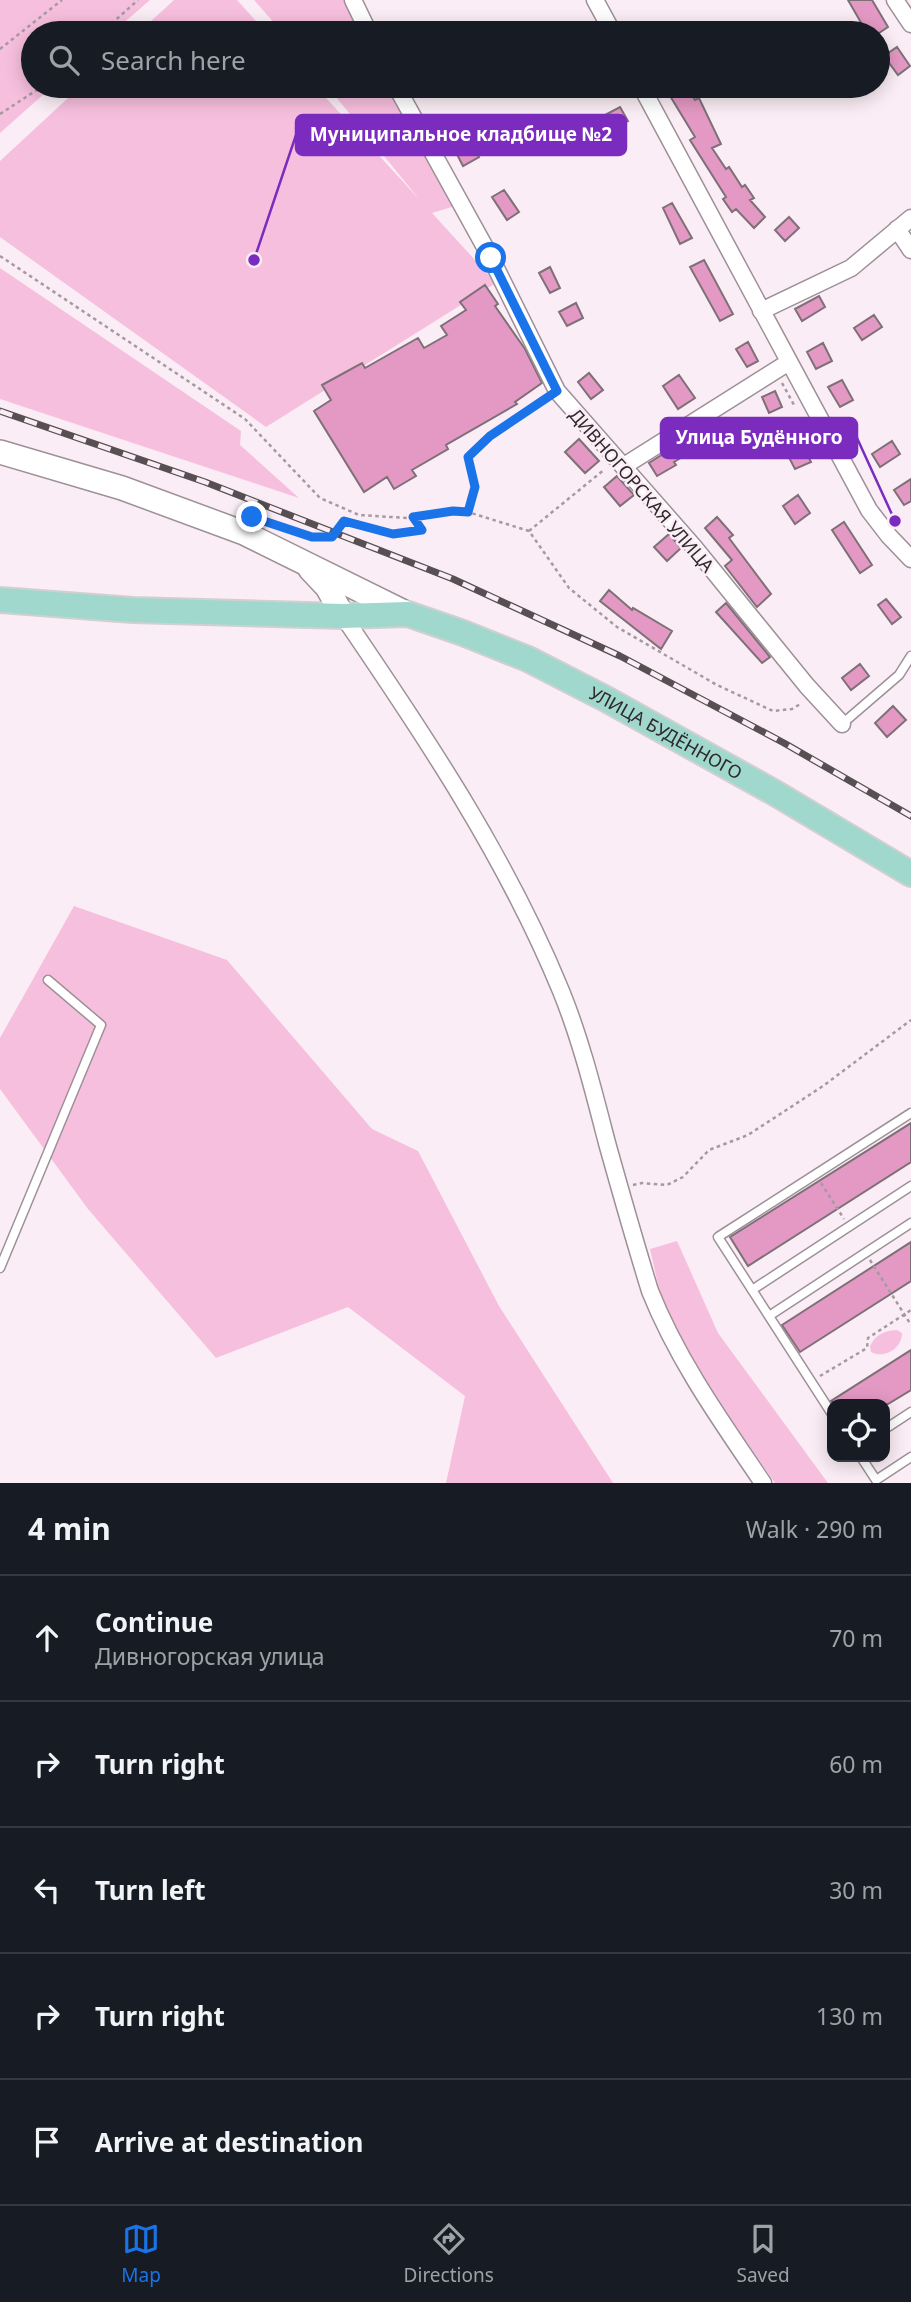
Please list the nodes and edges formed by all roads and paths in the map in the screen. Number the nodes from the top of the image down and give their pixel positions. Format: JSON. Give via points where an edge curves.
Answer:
{"nodes":[{"id":1,"x":62,"y":0,"type":"edge"},
{"id":2,"x":138,"y":0,"type":"edge"},
{"id":3,"x":353,"y":0,"type":"edge"},
{"id":4,"x":595,"y":0,"type":"edge"},
{"id":5,"x":895,"y":0,"type":"edge"},
{"id":6,"x":35,"y":21,"type":"edge"},
{"id":7,"x":114,"y":21,"type":"edge"},
{"id":8,"x":363,"y":21,"type":"edge"},
{"id":9,"x":606,"y":21,"type":"edge"},
{"id":10,"x":911,"y":24,"type":"edge"},
{"id":11,"x":21,"y":32,"type":"edge"},
{"id":12,"x":0,"y":49,"type":"edge"},
{"id":13,"x":25,"y":98,"type":"edge"},
{"id":14,"x":403,"y":98,"type":"edge"},
{"id":15,"x":647,"y":98,"type":"edge"},
{"id":16,"x":0,"y":114,"type":"edge"},
{"id":17,"x":911,"y":218,"type":"edge"},
{"id":18,"x":897,"y":229,"type":"junction"},
{"id":19,"x":911,"y":250,"type":"edge"},
{"id":20,"x":0,"y":256,"type":"edge"},
{"id":21,"x":761,"y":311,"type":"junction"},
{"id":22,"x":789,"y":362,"type":"junction"},
{"id":23,"x":557,"y":391,"type":"junction"},
{"id":24,"x":0,"y":452,"type":"edge"},
{"id":25,"x":620,"y":463,"type":"junction"},
{"id":26,"x":468,"y":512,"type":"junction"},
{"id":27,"x":252,"y":517,"type":"dead end"},
{"id":28,"x":413,"y":517,"type":"junction"},
{"id":29,"x":529,"y":531,"type":"junction"},
{"id":30,"x":911,"y":559,"type":"edge"},
{"id":31,"x":303,"y":561,"type":"junction"},
{"id":32,"x":0,"y":600,"type":"edge"},
{"id":33,"x":408,"y":614,"type":"junction"},
{"id":34,"x":343,"y":617,"type":"junction"},
{"id":35,"x":911,"y":656,"type":"edge"},
{"id":36,"x":815,"y":695,"type":"junction"},
{"id":37,"x":842,"y":724,"type":"joint"},
{"id":38,"x":911,"y":874,"type":"edge"},
{"id":39,"x":48,"y":981,"type":"dead end"},
{"id":40,"x":911,"y":1020,"type":"edge"},
{"id":41,"x":911,"y":1113,"type":"edge"},
{"id":42,"x":911,"y":1186,"type":"edge"},
{"id":43,"x":619,"y":1187,"type":"junction"},
{"id":44,"x":911,"y":1223,"type":"edge"},
{"id":45,"x":0,"y":1268,"type":"edge"},
{"id":46,"x":752,"y":1290,"type":"junction"},
{"id":47,"x":911,"y":1310,"type":"edge"},
{"id":48,"x":769,"y":1316,"type":"junction"},
{"id":49,"x":811,"y":1382,"type":"junction"},
{"id":50,"x":827,"y":1406,"type":"edge"},
{"id":51,"x":911,"y":1412,"type":"edge"},
{"id":52,"x":890,"y":1426,"type":"edge"},
{"id":53,"x":911,"y":1457,"type":"edge"},
{"id":54,"x":864,"y":1462,"type":"edge"},
{"id":55,"x":763,"y":1483,"type":"edge"}],
"edges":[{"from":1,"to":6,"type":"path"},
{"from":2,"to":7,"type":"path"},
{"from":3,"to":8,"type":"street"},
{"from":4,"to":9,"type":"street"},
{"from":5,"to":10,"type":"street"},
{"from":11,"to":12,"type":"path"},
{"from":13,"to":16,"type":"path"},
{"from":14,"to":23,"type":"street","name":"ДИВНОГОРСКАЯ УЛИЦА","via":[[491,258]]},
{"from":15,"to":21,"type":"street"},
{"from":17,"to":18,"type":"street"},
{"from":18,"to":19,"type":"street"},
{"from":18,"to":21,"type":"street","via":[[851,268]]},
{"from":20,"to":28,"type":"path","via":[[245,419],[320,498],[359,515]]},
{"from":21,"to":22,"type":"street"},
{"from":22,"to":25,"type":"street"},
{"from":22,"to":30,"type":"street","via":[[869,510]]},
{"from":23,"to":25,"type":"street","name":"ДИВНОГОРСКАЯ УЛИЦА"},
{"from":23,"to":26,"type":"path","via":[[490,436],[468,457],[475,487]]},
{"from":24,"to":31,"type":"street","via":[[122,488],[244,533]]},
{"from":25,"to":29,"type":"path"},
{"from":25,"to":36,"type":"street","name":"ДИВНОГОРСКАЯ УЛИЦА"},
{"from":26,"to":28,"type":"path"},
{"from":26,"to":29,"type":"path"},
{"from":27,"to":28,"type":"path","via":[[312,537],[332,537],[344,521],[393,534],[422,530]]},
{"from":29,"to":36,"type":"path","via":[[569,588],[618,627],[717,685],[773,711],[792,709]]},
{"from":31,"to":33,"type":"street"},
{"from":31,"to":34,"type":"street","via":[[327,587]]},
{"from":32,"to":34,"type":"main road"},
{"from":33,"to":34,"type":"main road"},
{"from":33,"to":38,"type":"main road","name":"УЛИЦА БУДЁННОГО","via":[[528,659],[606,699]]},
{"from":34,"to":43,"type":"street","via":[[455,785],[527,918],[561,992],[583,1056]]},
{"from":35,"to":37,"type":"lane","via":[[898,675]]},
{"from":36,"to":37,"type":"street","name":"ДИВНОГОРСКАЯ УЛИЦА"},
{"from":39,"to":45,"type":"lane","via":[[101,1025]]},
{"from":40,"to":43,"type":"path","via":[[748,1135],[709,1150],[683,1177],[667,1185]]},
{"from":41,"to":46,"type":"lane","via":[[718,1237]]},
{"from":42,"to":46,"type":"lane"},
{"from":43,"to":55,"type":"street","via":[[665,1329]]},
{"from":44,"to":48,"type":"lane"},
{"from":46,"to":48,"type":"lane"},
{"from":47,"to":49,"type":"path","via":[[868,1338],[867,1348]]},
{"from":48,"to":49,"type":"lane"},
{"from":49,"to":50,"type":"lane"},
{"from":51,"to":52,"type":"lane"},
{"from":53,"to":54,"type":"lane","via":[[876,1480]]}]}
